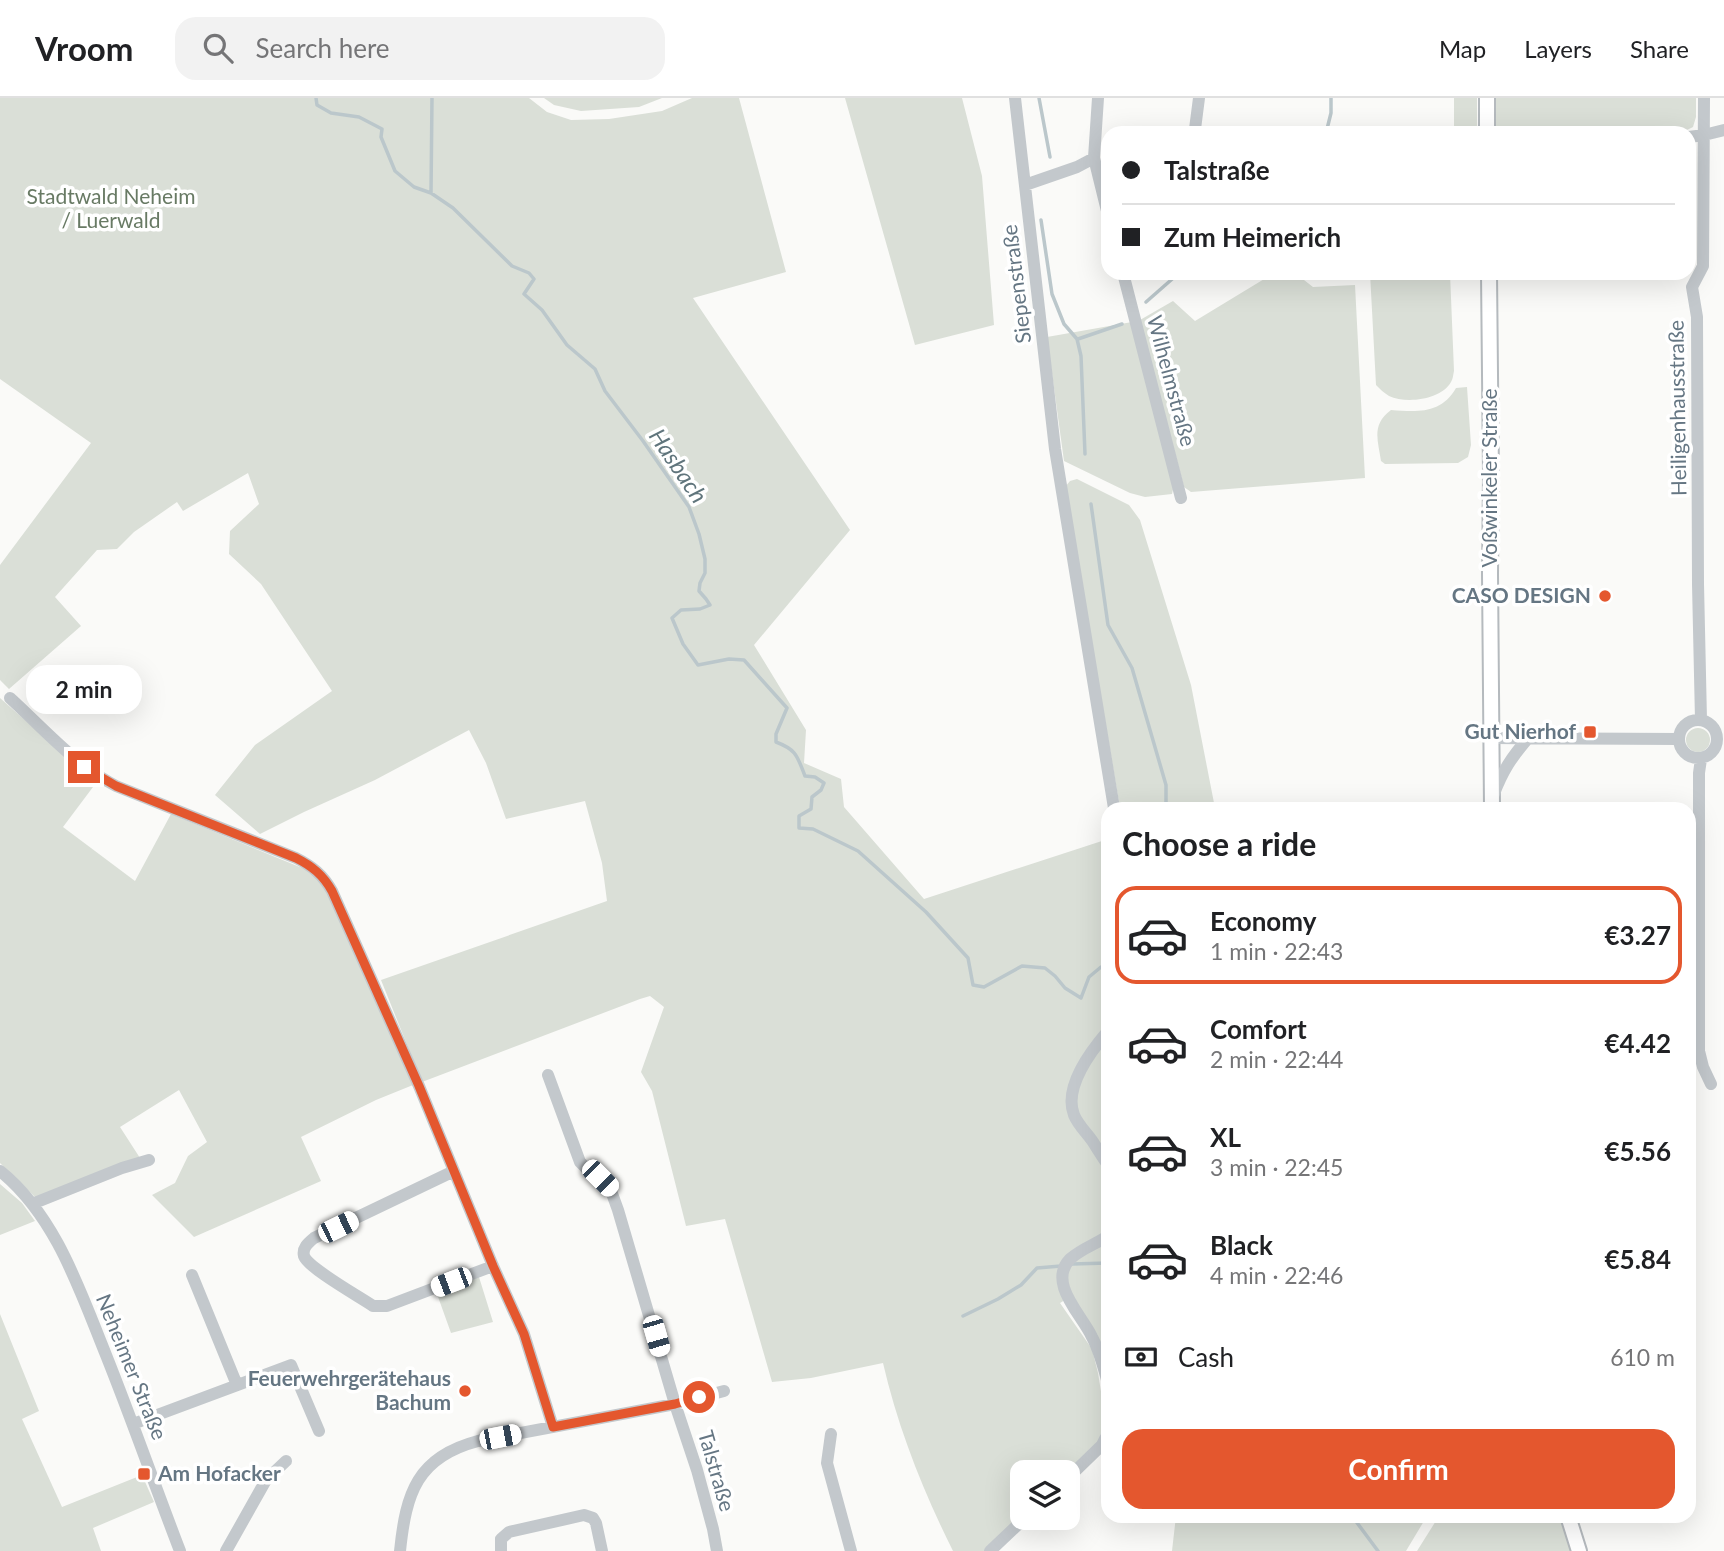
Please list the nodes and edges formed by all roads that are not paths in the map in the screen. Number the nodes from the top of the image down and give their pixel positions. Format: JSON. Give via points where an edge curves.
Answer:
{"nodes":[{"id":1,"x":1015,"y":98,"type":"edge"},
{"id":2,"x":1098,"y":98,"type":"edge"},
{"id":3,"x":1199,"y":98,"type":"edge"},
{"id":4,"x":1486,"y":98,"type":"edge"},
{"id":5,"x":1704,"y":98,"type":"edge"},
{"id":6,"x":1196,"y":126,"type":"edge"},
{"id":7,"x":1487,"y":126,"type":"edge"},
{"id":8,"x":1724,"y":130,"type":"edge"},
{"id":9,"x":1704,"y":135,"type":"junction"},
{"id":10,"x":1696,"y":136,"type":"edge"},
{"id":11,"x":1094,"y":158,"type":"junction"},
{"id":12,"x":1025,"y":186,"type":"junction"},
{"id":13,"x":1101,"y":186,"type":"edge"},
{"id":14,"x":1696,"y":279,"type":"edge"},
{"id":15,"x":1125,"y":280,"type":"edge"},
{"id":16,"x":1489,"y":280,"type":"edge"},
{"id":17,"x":1696,"y":280,"type":"edge"},
{"id":18,"x":1181,"y":498,"type":"dead end"},
{"id":19,"x":10,"y":698,"type":"dead end"},
{"id":20,"x":1701,"y":720,"type":"junction"},
{"id":21,"x":1720,"y":733,"type":"edge"},
{"id":22,"x":1529,"y":737,"type":"junction"},
{"id":23,"x":1492,"y":738,"type":"junction"},
{"id":24,"x":1679,"y":739,"type":"junction"},
{"id":25,"x":1701,"y":759,"type":"junction"},
{"id":26,"x":1113,"y":802,"type":"edge"},
{"id":27,"x":1492,"y":802,"type":"edge"},
{"id":28,"x":1493,"y":802,"type":"edge"},
{"id":29,"x":1101,"y":1040,"type":"edge"},
{"id":30,"x":548,"y":1075,"type":"dead end"},
{"id":31,"x":1712,"y":1084,"type":"dead end"},
{"id":32,"x":1101,"y":1155,"type":"edge"},
{"id":33,"x":149,"y":1160,"type":"dead end"},
{"id":34,"x":0,"y":1171,"type":"edge"},
{"id":35,"x":454,"y":1171,"type":"junction"},
{"id":36,"x":32,"y":1204,"type":"junction"},
{"id":37,"x":1101,"y":1240,"type":"edge"},
{"id":38,"x":493,"y":1266,"type":"junction"},
{"id":39,"x":192,"y":1275,"type":"dead end"},
{"id":40,"x":1101,"y":1358,"type":"edge"},
{"id":41,"x":237,"y":1385,"type":"junction"},
{"id":42,"x":724,"y":1391,"type":"dead end"},
{"id":43,"x":675,"y":1404,"type":"junction"},
{"id":44,"x":133,"y":1424,"type":"junction"},
{"id":45,"x":553,"y":1427,"type":"junction"},
{"id":46,"x":319,"y":1431,"type":"dead end"},
{"id":47,"x":831,"y":1434,"type":"dead end"},
{"id":48,"x":1101,"y":1446,"type":"edge"},
{"id":49,"x":286,"y":1461,"type":"dead end"},
{"id":50,"x":1080,"y":1466,"type":"edge"},
{"id":51,"x":1571,"y":1523,"type":"edge"},
{"id":52,"x":1012,"y":1530,"type":"edge"},
{"id":53,"x":180,"y":1551,"type":"edge"},
{"id":54,"x":226,"y":1551,"type":"edge"},
{"id":55,"x":400,"y":1551,"type":"edge"},
{"id":56,"x":501,"y":1551,"type":"edge"},
{"id":57,"x":603,"y":1551,"type":"edge"},
{"id":58,"x":717,"y":1551,"type":"edge"},
{"id":59,"x":850,"y":1551,"type":"edge"},
{"id":60,"x":990,"y":1551,"type":"edge"},
{"id":61,"x":1579,"y":1551,"type":"edge"}],
"edges":[{"from":1,"to":12,"type":"street","name":"Siepenstraße"},
{"from":2,"to":11,"type":"street"},
{"from":3,"to":6,"type":"street"},
{"from":4,"to":7,"type":"main road"},
{"from":5,"to":9,"type":"street","name":"Heiligenhausstraße"},
{"from":8,"to":9,"type":"street"},
{"from":9,"to":10,"type":"street"},
{"from":9,"to":14,"type":"street","name":"Heiligenhausstraße","via":[[1703,265]]},
{"from":11,"to":12,"type":"street"},
{"from":11,"to":13,"type":"street"},
{"from":12,"to":26,"type":"street","name":"Siepenstraße","via":[[1057,465]]},
{"from":15,"to":18,"type":"street","name":"Wilhelmstraße"},
{"from":16,"to":23,"type":"main road","name":"Voßwinkeler Straße"},
{"from":17,"to":20,"type":"street","name":"Heiligenhausstraße","via":[[1692,287],[1697,317]]},
{"from":19,"to":35,"type":"street","via":[[100,778],[296,858],[325,879]]},
{"from":20,"to":21,"type":"street"},
{"from":20,"to":24,"type":"street","via":[[1686,725]]},
{"from":21,"to":25,"type":"street","via":[[1714,750]]},
{"from":22,"to":23,"type":"street"},
{"from":22,"to":24,"type":"street"},
{"from":22,"to":28,"type":"street","via":[[1507,763]]},
{"from":23,"to":27,"type":"main road","name":"Voßwinkeler Straße"},
{"from":24,"to":25,"type":"street","via":[[1685,754]]},
{"from":25,"to":31,"type":"street","via":[[1699,1051]]},
{"from":29,"to":32,"type":"street","via":[[1082,1067],[1072,1100],[1073,1112]]},
{"from":30,"to":43,"type":"street","name":"Talstraße","via":[[580,1162],[610,1188]]},
{"from":33,"to":36,"type":"street"},
{"from":34,"to":36,"type":"street","name":"Neheimer Straße"},
{"from":35,"to":38,"type":"street"},
{"from":35,"to":38,"type":"street","via":[[314,1238],[304,1255],[312,1266],[380,1307]]},
{"from":36,"to":44,"type":"street","name":"Neheimer Straße","via":[[71,1271]]},
{"from":37,"to":40,"type":"street","via":[[1069,1260],[1062,1285]]},
{"from":38,"to":45,"type":"street","via":[[524,1334]]},
{"from":39,"to":41,"type":"street"},
{"from":41,"to":44,"type":"street"},
{"from":41,"to":46,"type":"street","via":[[291,1365]]},
{"from":42,"to":43,"type":"street"},
{"from":43,"to":45,"type":"street"},
{"from":43,"to":58,"type":"street","name":"Talstraße"},
{"from":44,"to":53,"type":"street","name":"Neheimer Straße"},
{"from":45,"to":55,"type":"street","via":[[462,1445],[439,1457],[414,1487]]},
{"from":47,"to":59,"type":"street","via":[[827,1463]]},
{"from":48,"to":50,"type":"street"},
{"from":49,"to":54,"type":"street","via":[[266,1480]]},
{"from":51,"to":61,"type":"main road"},
{"from":52,"to":60,"type":"street"},
{"from":56,"to":57,"type":"street","via":[[501,1539],[509,1532],[584,1515],[596,1523]]}]}
